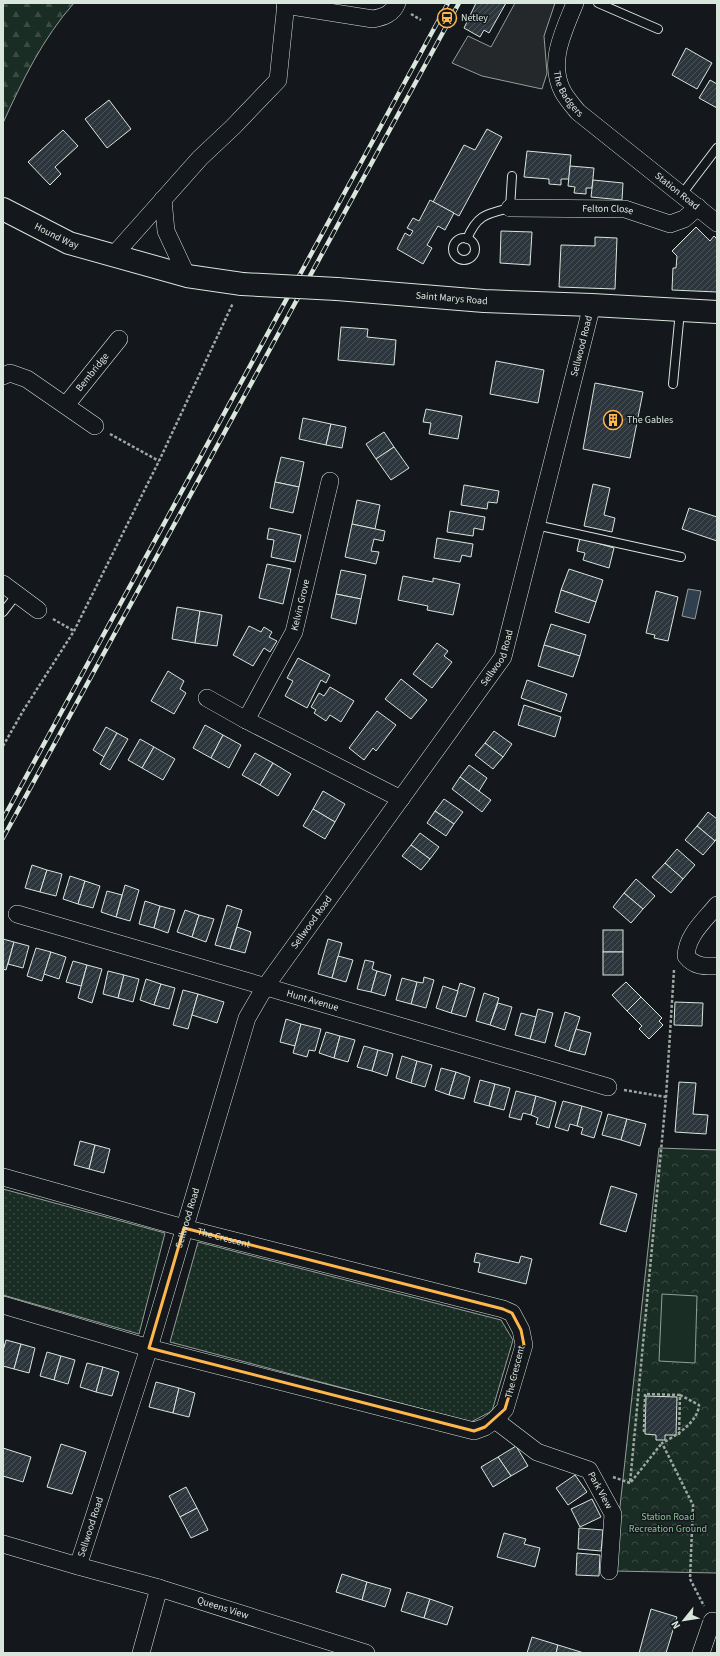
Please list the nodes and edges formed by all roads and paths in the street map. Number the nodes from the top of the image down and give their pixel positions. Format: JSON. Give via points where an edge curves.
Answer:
{"nodes":[{"id":1,"x":397,"y":3,"type":"edge"},
{"id":2,"x":575,"y":3,"type":"edge"},
{"id":3,"x":598,"y":3,"type":"edge"},
{"id":4,"x":286,"y":4,"type":"edge"},
{"id":5,"x":658,"y":29,"type":"dead end"},
{"id":6,"x":717,"y":148,"type":"edge"},
{"id":7,"x":637,"y":159,"type":"joint"},
{"id":8,"x":512,"y":176,"type":"dead end"},
{"id":9,"x":682,"y":194,"type":"junction"},
{"id":10,"x":163,"y":199,"type":"junction"},
{"id":11,"x":698,"y":207,"type":"junction"},
{"id":12,"x":510,"y":208,"type":"junction"},
{"id":13,"x":3,"y":209,"type":"edge"},
{"id":14,"x":717,"y":223,"type":"edge"},
{"id":15,"x":467,"y":239,"type":"dead end"},
{"id":16,"x":113,"y":256,"type":"junction"},
{"id":17,"x":187,"y":276,"type":"junction"},
{"id":18,"x":239,"y":291,"type":"junction"},
{"id":19,"x":592,"y":305,"type":"junction"},
{"id":20,"x":680,"y":310,"type":"junction"},
{"id":21,"x":717,"y":312,"type":"edge"},
{"id":22,"x":119,"y":339,"type":"dead end"},
{"id":23,"x":3,"y":376,"type":"edge"},
{"id":24,"x":673,"y":384,"type":"dead end"},
{"id":25,"x":66,"y":405,"type":"junction"},
{"id":26,"x":95,"y":426,"type":"joint"},
{"id":27,"x":159,"y":462,"type":"junction"},
{"id":28,"x":330,"y":481,"type":"dead end"},
{"id":29,"x":536,"y":524,"type":"junction"},
{"id":30,"x":682,"y":556,"type":"dead end"},
{"id":31,"x":3,"y":584,"type":"edge"},
{"id":32,"x":17,"y":594,"type":"junction"},
{"id":33,"x":38,"y":610,"type":"joint"},
{"id":34,"x":3,"y":612,"type":"edge"},
{"id":35,"x":74,"y":631,"type":"junction"},
{"id":36,"x":208,"y":698,"type":"dead end"},
{"id":37,"x":246,"y":720,"type":"junction"},
{"id":38,"x":3,"y":746,"type":"edge"},
{"id":39,"x":401,"y":799,"type":"junction"},
{"id":40,"x":717,"y":905,"type":"edge"},
{"id":41,"x":17,"y":914,"type":"dead end"},
{"id":42,"x":680,"y":960,"type":"junction"},
{"id":43,"x":717,"y":966,"type":"edge"},
{"id":44,"x":265,"y":987,"type":"junction"},
{"id":45,"x":608,"y":1087,"type":"joint"},
{"id":46,"x":666,"y":1097,"type":"junction"},
{"id":47,"x":3,"y":1176,"type":"edge"},
{"id":48,"x":184,"y":1228,"type":"junction"},
{"id":49,"x":3,"y":1305,"type":"edge"},
{"id":50,"x":149,"y":1348,"type":"junction"},
{"id":51,"x":680,"y":1395,"type":"junction"},
{"id":52,"x":495,"y":1420,"type":"junction"},
{"id":53,"x":644,"y":1432,"type":"dead end"},
{"id":54,"x":679,"y":1435,"type":"junction"},
{"id":55,"x":662,"y":1443,"type":"junction"},
{"id":56,"x":589,"y":1470,"type":"junction"},
{"id":57,"x":630,"y":1483,"type":"junction"},
{"id":58,"x":3,"y":1544,"type":"edge"},
{"id":59,"x":78,"y":1566,"type":"junction"},
{"id":60,"x":609,"y":1571,"type":"dead end"},
{"id":61,"x":159,"y":1588,"type":"junction"},
{"id":62,"x":715,"y":1621,"type":"edge"},
{"id":63,"x":140,"y":1653,"type":"edge"},
{"id":64,"x":366,"y":1653,"type":"edge"},
{"id":65,"x":701,"y":1653,"type":"edge"}],
"edges":[{"from":1,"to":4,"type":"street","via":[[387,16],[373,18]]},
{"from":2,"to":7,"type":"street","name":"The Badgers","via":[[557,49],[556,71],[563,91],[578,112]]},
{"from":3,"to":5,"type":"lane"},
{"from":4,"to":10,"type":"street","via":[[278,80]]},
{"from":6,"to":9,"type":"lane"},
{"from":7,"to":9,"type":"street","name":"Station Road"},
{"from":8,"to":12,"type":"lane"},
{"from":9,"to":11,"type":"street","name":"Station Road"},
{"from":10,"to":16,"type":"street"},
{"from":10,"to":17,"type":"street","via":[[166,231]]},
{"from":11,"to":12,"type":"street","name":"Felton Close","via":[[684,219],[670,224],[625,209]]},
{"from":11,"to":14,"type":"street","name":"Station Road"},
{"from":12,"to":15,"type":"lane","via":[[479,218]]},
{"from":13,"to":16,"type":"street","name":"Hound Way","via":[[68,243]]},
{"from":16,"to":17,"type":"street","name":"Saint Marys Road"},
{"from":17,"to":18,"type":"street","name":"Saint Marys Road"},
{"from":18,"to":19,"type":"street","name":"Saint Marys Road","bridge":true,"via":[[338,289],[484,301]]},
{"from":18,"to":27,"type":"path"},
{"from":19,"to":20,"type":"street","name":"Saint Marys Road"},
{"from":19,"to":29,"type":"street","name":"Sellwood Road"},
{"from":20,"to":21,"type":"street","name":"Saint Marys Road"},
{"from":20,"to":24,"type":"lane"},
{"from":22,"to":25,"type":"street","name":"Bembridge"},
{"from":23,"to":25,"type":"street","via":[[10,374],[27,379]]},
{"from":25,"to":26,"type":"street"},
{"from":26,"to":27,"type":"path"},
{"from":27,"to":35,"type":"path"},
{"from":28,"to":37,"type":"street","name":"Kelvin Grove","via":[[294,632]]},
{"from":29,"to":30,"type":"lane"},
{"from":29,"to":39,"type":"street","name":"Sellwood Road","via":[[503,657]]},
{"from":31,"to":32,"type":"street"},
{"from":32,"to":33,"type":"street"},
{"from":32,"to":34,"type":"lane"},
{"from":33,"to":35,"type":"path"},
{"from":35,"to":38,"type":"path"},
{"from":36,"to":37,"type":"street"},
{"from":37,"to":39,"type":"street"},
{"from":39,"to":44,"type":"street","name":"Sellwood Road"},
{"from":40,"to":42,"type":"street","via":[[690,938]]},
{"from":41,"to":44,"type":"street","name":"Hunt Avenue"},
{"from":42,"to":43,"type":"street","via":[[699,966]]},
{"from":42,"to":46,"type":"path"},
{"from":44,"to":45,"type":"street","name":"Hunt Avenue"},
{"from":44,"to":48,"type":"street","name":"Sellwood Road","via":[[247,1018]]},
{"from":45,"to":46,"type":"path"},
{"from":46,"to":57,"type":"path"},
{"from":47,"to":48,"type":"street","name":"The Crescent"},
{"from":48,"to":50,"type":"street","name":"Sellwood Road"},
{"from":48,"to":52,"type":"street","name":"The Crescent","via":[[512,1313],[521,1330],[524,1345],[505,1409]]},
{"from":49,"to":50,"type":"street","name":"The Crescent"},
{"from":50,"to":52,"type":"street","name":"The Crescent","via":[[474,1431]]},
{"from":50,"to":59,"type":"street","name":"Sellwood Road"},
{"from":51,"to":53,"type":"path","via":[[645,1394]]},
{"from":51,"to":54,"type":"path"},
{"from":51,"to":54,"type":"path","via":[[700,1405],[699,1412]]},
{"from":52,"to":56,"type":"street","name":"Park View","via":[[537,1452]]},
{"from":54,"to":55,"type":"path"},
{"from":55,"to":57,"type":"path"},
{"from":55,"to":62,"type":"path","via":[[693,1505],[690,1579],[707,1617]]},
{"from":56,"to":57,"type":"path"},
{"from":56,"to":60,"type":"street","name":"Park View","via":[[613,1514]]},
{"from":58,"to":59,"type":"street","name":"Queens View"},
{"from":59,"to":61,"type":"street","name":"Queens View"},
{"from":61,"to":63,"type":"street"},
{"from":61,"to":64,"type":"street","name":"Queens View"},
{"from":62,"to":65,"type":"street"}]}
